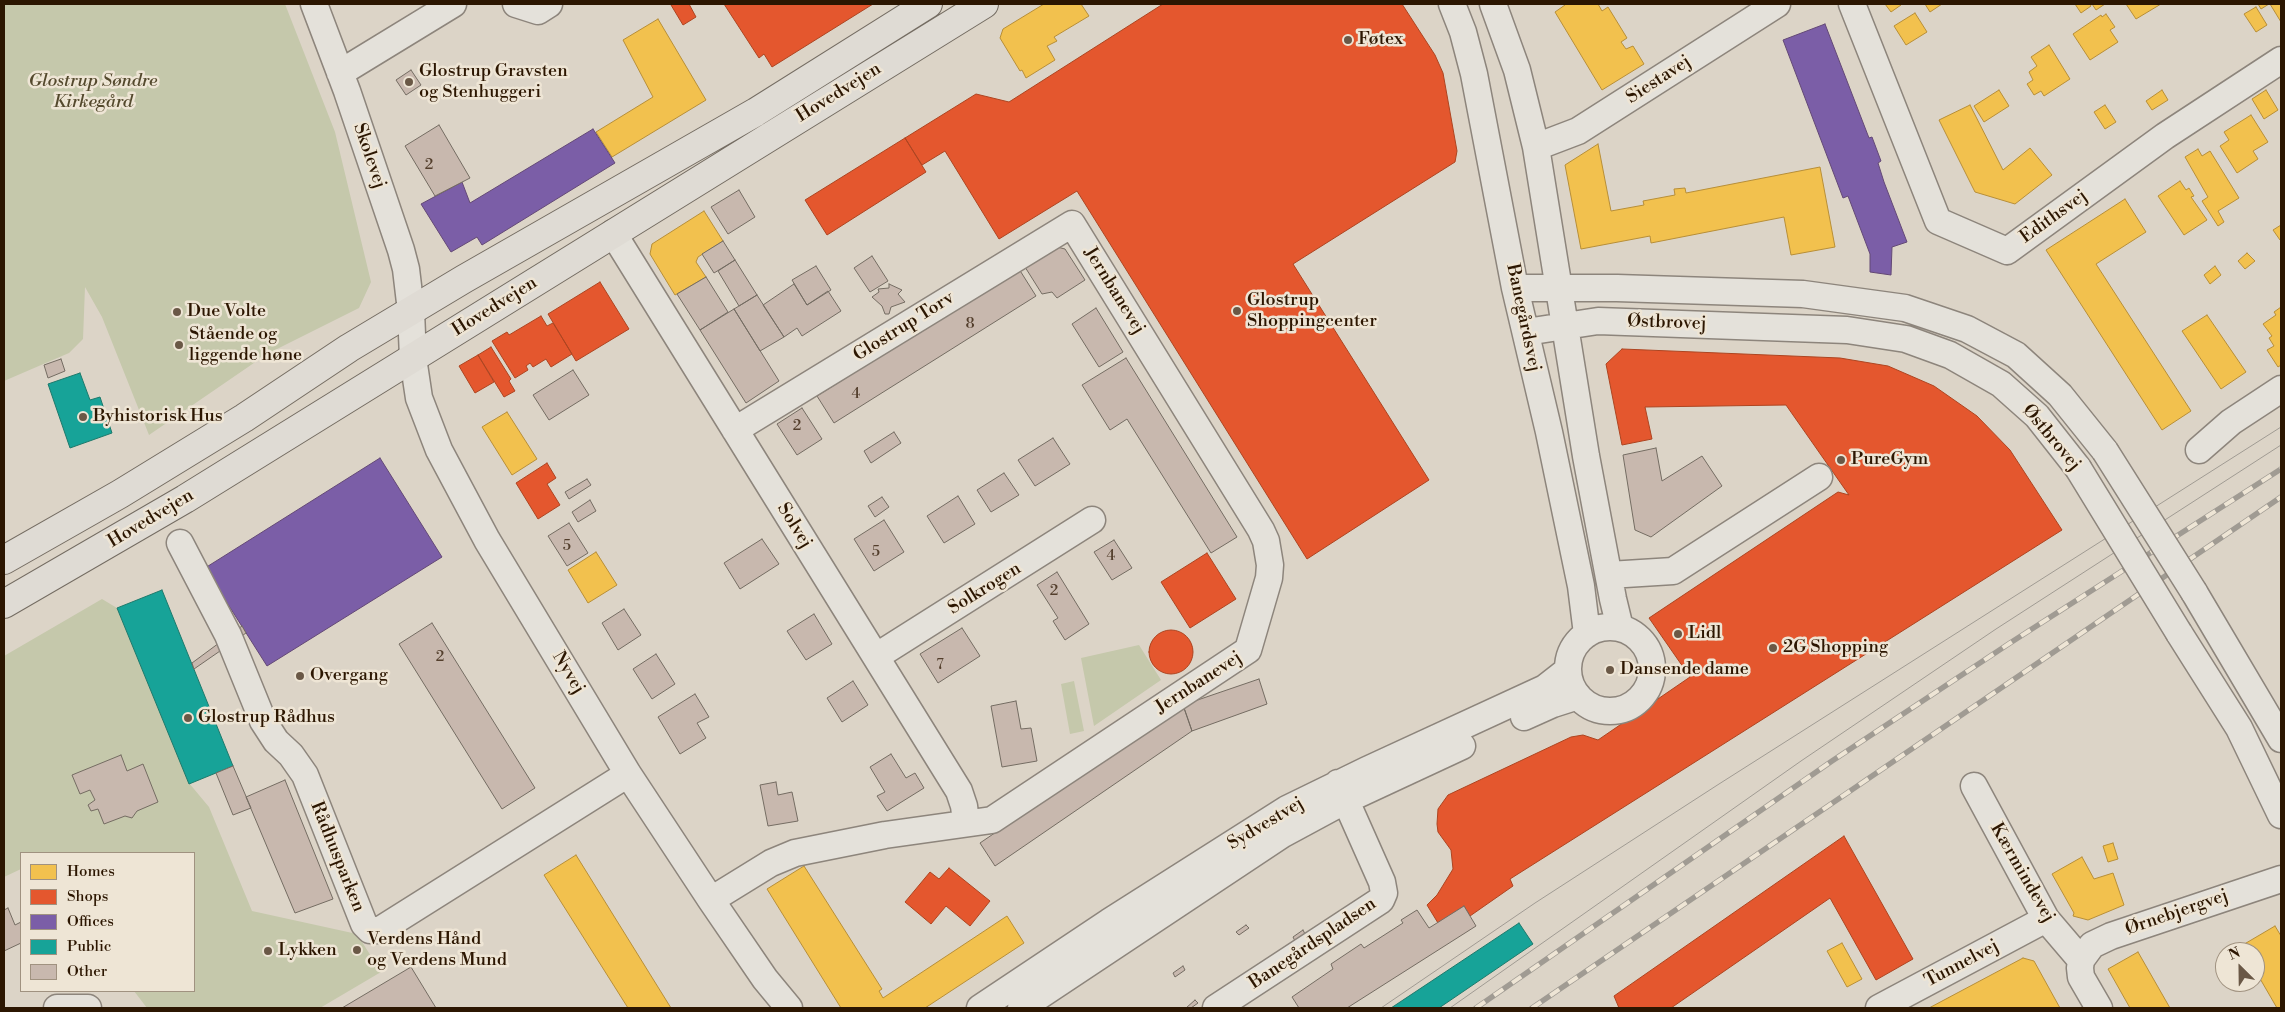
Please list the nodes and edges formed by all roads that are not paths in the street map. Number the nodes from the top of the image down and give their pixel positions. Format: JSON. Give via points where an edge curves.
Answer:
{"nodes":[{"id":1,"x":314,"y":4,"type":"edge"},
{"id":2,"x":549,"y":4,"type":"edge"},
{"id":3,"x":928,"y":4,"type":"edge"},
{"id":4,"x":984,"y":4,"type":"edge"},
{"id":5,"x":1452,"y":4,"type":"edge"},
{"id":6,"x":1493,"y":4,"type":"edge"},
{"id":7,"x":1777,"y":4,"type":"edge"},
{"id":8,"x":1852,"y":4,"type":"edge"},
{"id":9,"x":454,"y":5,"type":"edge"},
{"id":10,"x":520,"y":5,"type":"edge"},
{"id":11,"x":2281,"y":60,"type":"edge"},
{"id":12,"x":340,"y":72,"type":"junction"},
{"id":13,"x":1536,"y":147,"type":"junction"},
{"id":14,"x":1072,"y":224,"type":"joint"},
{"id":15,"x":613,"y":233,"type":"junction"},
{"id":16,"x":1515,"y":288,"type":"junction"},
{"id":17,"x":1560,"y":288,"type":"junction"},
{"id":18,"x":412,"y":311,"type":"junction"},
{"id":19,"x":1566,"y":325,"type":"junction"},
{"id":20,"x":1526,"y":332,"type":"junction"},
{"id":21,"x":413,"y":358,"type":"junction"},
{"id":22,"x":2281,"y":388,"type":"edge"},
{"id":23,"x":735,"y":430,"type":"junction"},
{"id":24,"x":2199,"y":450,"type":"dead end"},
{"id":25,"x":1819,"y":477,"type":"dead end"},
{"id":26,"x":1092,"y":520,"type":"dead end"},
{"id":27,"x":180,"y":543,"type":"dead end"},
{"id":28,"x":4,"y":560,"type":"edge"},
{"id":29,"x":1609,"y":575,"type":"junction"},
{"id":30,"x":4,"y":604,"type":"edge"},
{"id":31,"x":1620,"y":628,"type":"junction"},
{"id":32,"x":1587,"y":634,"type":"junction"},
{"id":33,"x":877,"y":656,"type":"junction"},
{"id":34,"x":1568,"y":670,"type":"junction"},
{"id":35,"x":1578,"y":696,"type":"junction"},
{"id":36,"x":2281,"y":740,"type":"edge"},
{"id":37,"x":628,"y":774,"type":"junction"},
{"id":38,"x":1974,"y":786,"type":"dead end"},
{"id":39,"x":1342,"y":792,"type":"junction"},
{"id":40,"x":2279,"y":809,"type":"edge"},
{"id":41,"x":966,"y":822,"type":"junction"},
{"id":42,"x":2281,"y":879,"type":"edge"},
{"id":43,"x":711,"y":900,"type":"junction"},
{"id":44,"x":2046,"y":920,"type":"junction"},
{"id":45,"x":2081,"y":960,"type":"junction"},
{"id":46,"x":57,"y":1008,"type":"edge"},
{"id":47,"x":88,"y":1008,"type":"edge"},
{"id":48,"x":789,"y":1008,"type":"edge"},
{"id":49,"x":980,"y":1008,"type":"edge"},
{"id":50,"x":1020,"y":1008,"type":"edge"},
{"id":51,"x":1216,"y":1008,"type":"edge"},
{"id":52,"x":1879,"y":1008,"type":"edge"},
{"id":53,"x":2099,"y":1008,"type":"edge"}],
"edges":[{"from":1,"to":12,"type":"street","name":"Skolevej"},
{"from":2,"to":10,"type":"street","via":[[538,11]]},
{"from":3,"to":18,"type":"main road","name":"Hovedvejen","via":[[756,112]]},
{"from":4,"to":15,"type":"main road","name":"Hovedvejen"},
{"from":5,"to":16,"type":"street","name":"Banegårdsvej","via":[[1474,74]]},
{"from":6,"to":13,"type":"street","via":[[1517,70]]},
{"from":7,"to":13,"type":"street","name":"Siestavej","via":[[1578,131]]},
{"from":8,"to":11,"type":"street","name":"Edithsvej","via":[[1938,221],[2007,251],[2165,136]]},
{"from":9,"to":12,"type":"street"},
{"from":12,"to":18,"type":"street","name":"Skolevej","via":[[401,250]]},
{"from":13,"to":17,"type":"street"},
{"from":14,"to":23,"type":"street","name":"Glostrup Torv"},
{"from":14,"to":41,"type":"street","name":"Jernbanevej","via":[[1261,530],[1269,553],[1269,578],[1248,650],[992,820]]},
{"from":15,"to":21,"type":"main road","name":"Hovedvejen"},
{"from":15,"to":23,"type":"street","name":"Solvej"},
{"from":16,"to":17,"type":"street","name":"Østbrovej"},
{"from":16,"to":20,"type":"street","name":"Banegårdsvej"},
{"from":17,"to":19,"type":"street"},
{"from":17,"to":36,"type":"street","name":"Østbrovej","bridge":true,"via":[[1803,294],[1905,308],[1967,329],[2016,355],[2060,395],[2105,451],[2208,615]]},
{"from":18,"to":21,"type":"street","name":"Nyvej"},
{"from":18,"to":28,"type":"main road","name":"Hovedvejen","via":[[120,494]]},
{"from":19,"to":20,"type":"street","name":"Østbrovej"},
{"from":19,"to":29,"type":"street"},
{"from":19,"to":40,"type":"street","name":"Østbrovej","bridge":true,"via":[[1598,321],[1847,330],[1906,339],[1950,355],[2001,384],[2037,416],[2078,468],[2239,728]]},
{"from":20,"to":32,"type":"street","name":"Banegårdsvej","via":[[1581,586]]},
{"from":21,"to":30,"type":"main road","name":"Hovedvejen","via":[[177,504]]},
{"from":21,"to":37,"type":"street","name":"Nyvej","via":[[419,398],[429,427],[462,495]]},
{"from":22,"to":24,"type":"street","via":[[2231,422]]},
{"from":23,"to":33,"type":"street","name":"Solvej"},
{"from":25,"to":29,"type":"street","via":[[1673,571]]},
{"from":26,"to":33,"type":"street","name":"Solkrogen"},
{"from":27,"to":37,"type":"street","name":"Rådhusparken","via":[[228,635],[263,721],[304,775],[364,924],[370,930],[380,930]]},
{"from":29,"to":31,"type":"street"},
{"from":31,"to":32,"type":"street","via":[[1603,627]]},
{"from":31,"to":35,"type":"street","via":[[1637,636],[1651,659],[1651,678],[1643,694],[1629,706],[1615,710],[1596,708]]},
{"from":32,"to":34,"type":"street","via":[[1573,649]]},
{"from":33,"to":41,"type":"street","name":"Solvej","via":[[959,791]]},
{"from":34,"to":35,"type":"street"},
{"from":34,"to":39,"type":"street","name":"Sydvestvej","via":[[1545,688]]},
{"from":35,"to":39,"type":"street","name":"Sydvestvej"},
{"from":37,"to":43,"type":"street","name":"Nyvej"},
{"from":38,"to":44,"type":"street","name":"Kærmindevej"},
{"from":39,"to":49,"type":"street","name":"Sydvestvej","via":[[1287,809]]},
{"from":39,"to":50,"type":"street","name":"Sydvestvej"},
{"from":39,"to":51,"type":"street","name":"Banegårdspladsen","via":[[1382,882],[1384,893],[1381,900]]},
{"from":41,"to":43,"type":"street","name":"Jernbanevej","via":[[795,853],[771,863]]},
{"from":42,"to":45,"type":"street","name":"Ørnebjergvej","via":[[2111,936],[2092,945]]},
{"from":43,"to":48,"type":"street","name":"Nyvej"},
{"from":44,"to":45,"type":"street","name":"Kærmindevej"},
{"from":44,"to":52,"type":"street","name":"Tunnelvej"},
{"from":45,"to":53,"type":"street","via":[[2081,977]]},
{"from":46,"to":47,"type":"street"}]}
